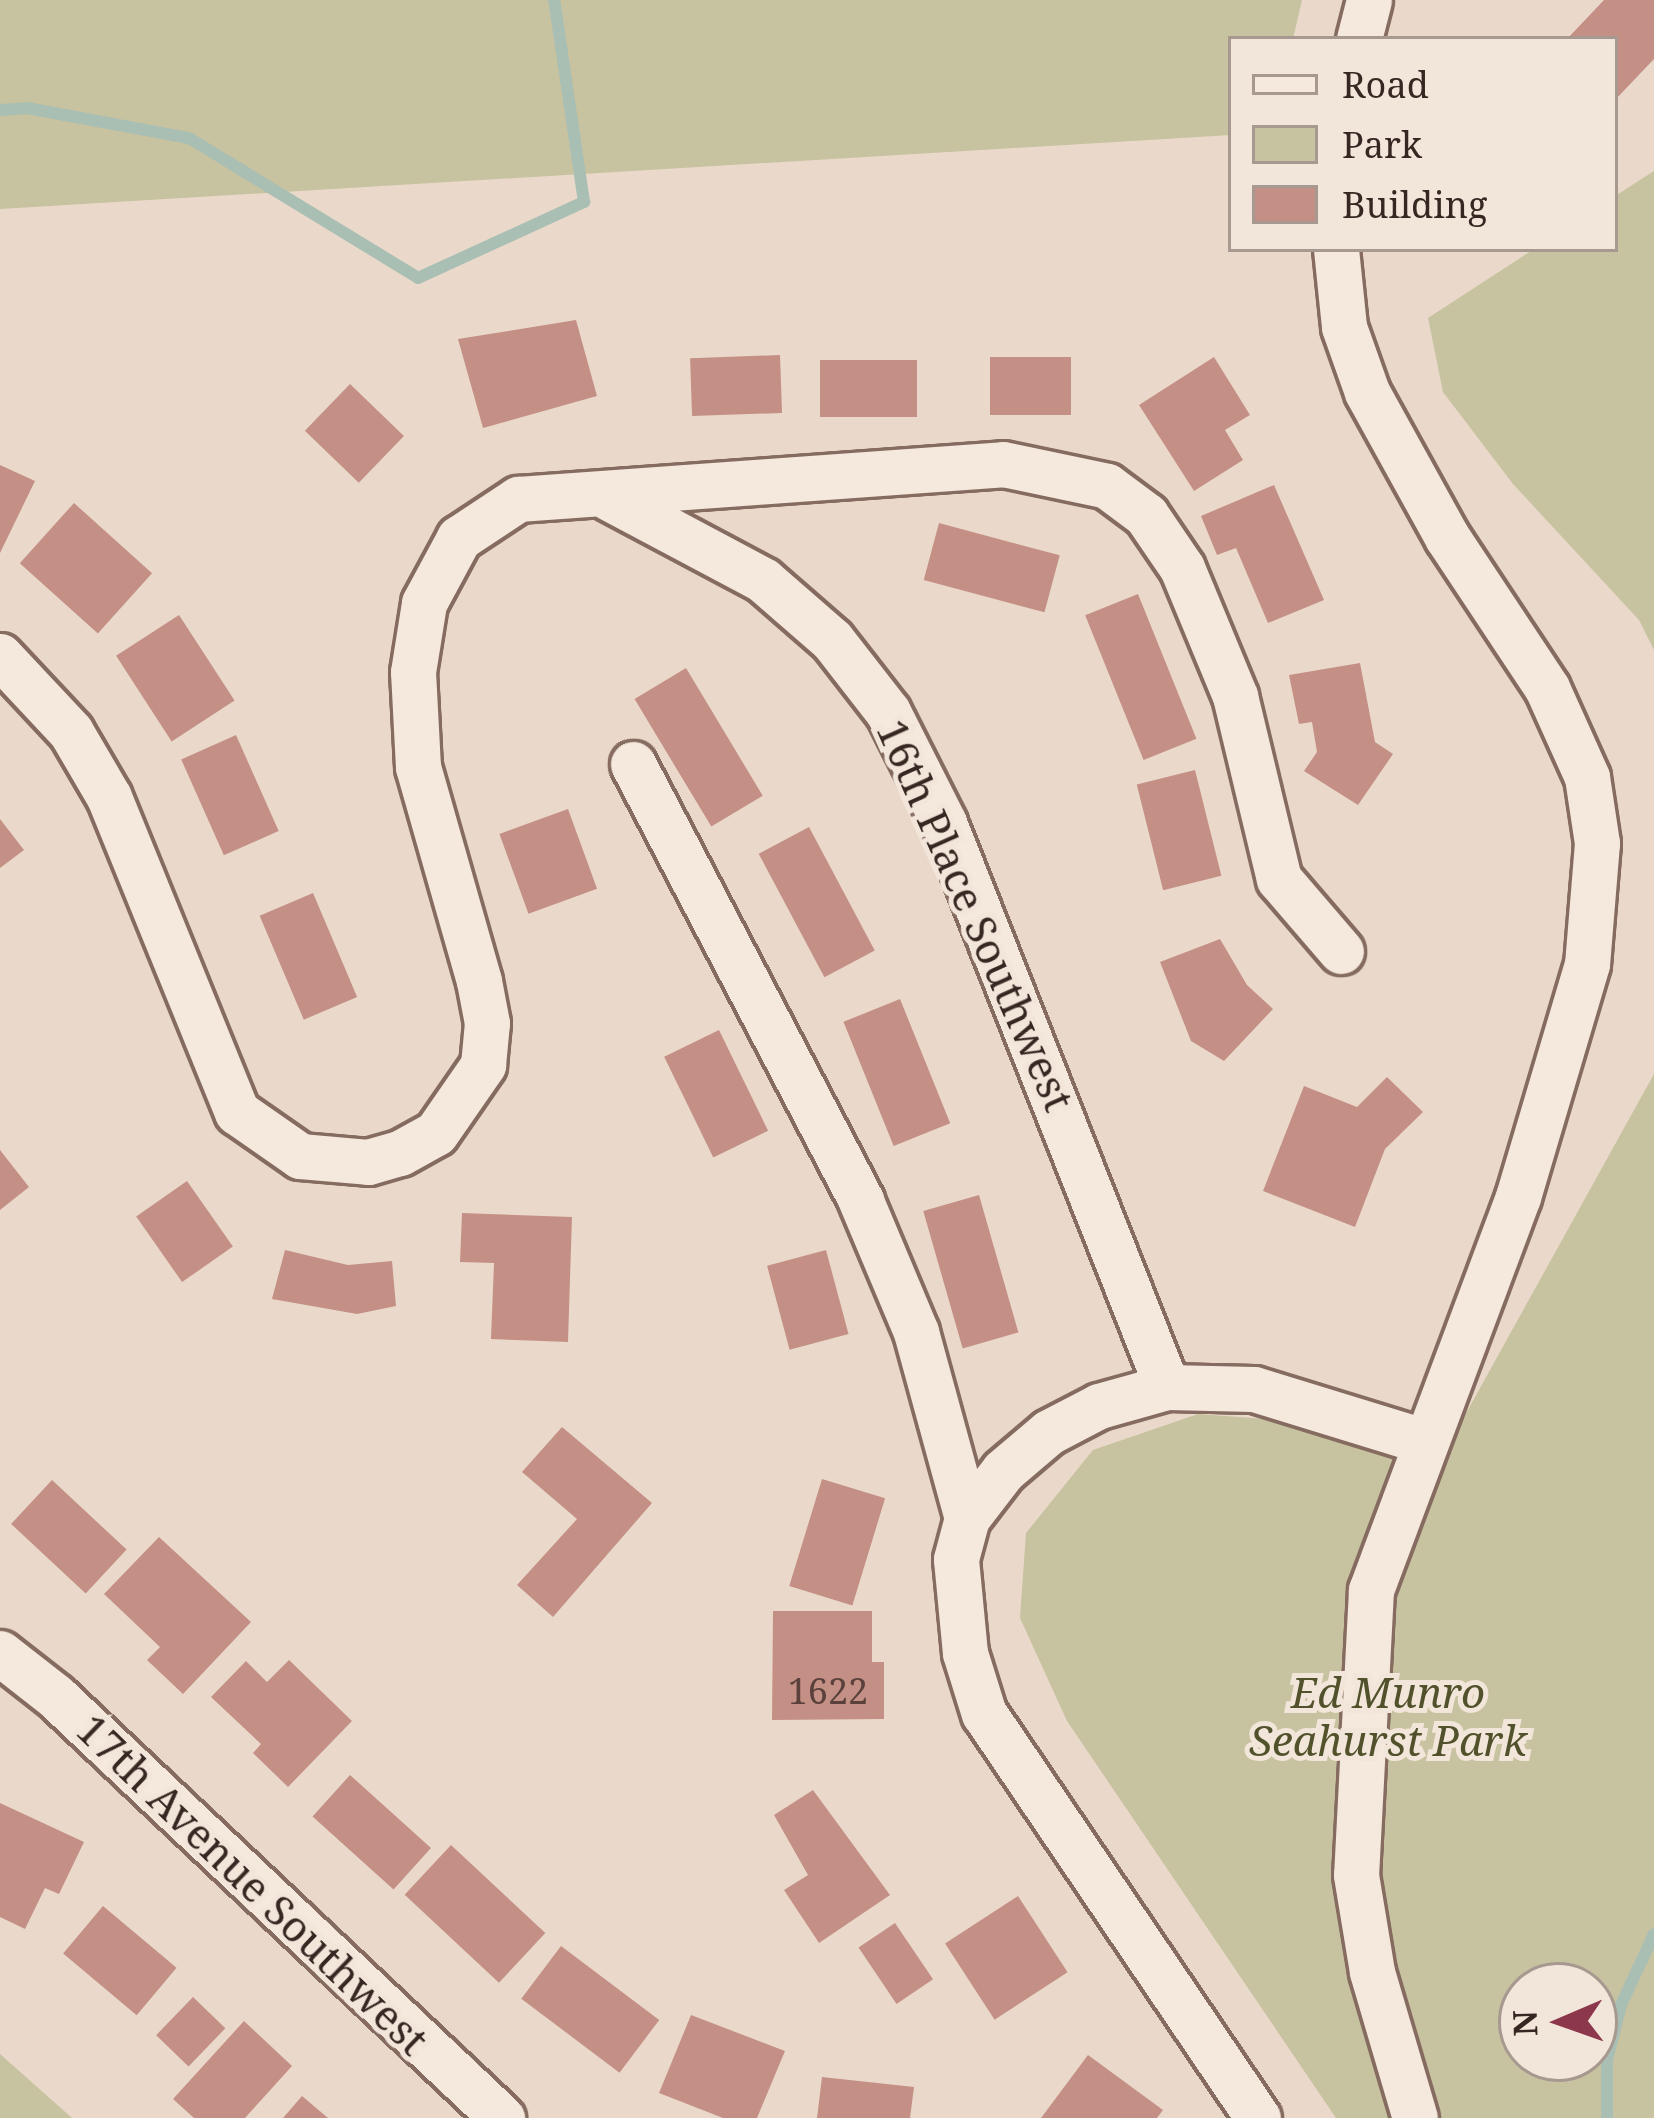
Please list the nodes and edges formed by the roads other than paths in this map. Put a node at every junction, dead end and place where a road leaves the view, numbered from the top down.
1 (1369, 0) edge
2 (1360, 36) edge
3 (1336, 252) edge
4 (606, 497) junction
5 (0, 656) edge
6 (633, 764) dead end
7 (1342, 951) dead end
8 (1167, 1387) junction
9 (1414, 1460) junction
10 (967, 1518) junction
11 (0, 1653) edge
12 (502, 2118) edge
13 (1258, 2118) edge
14 (1415, 2118) edge

1 - 2 street
3 - 9 street
4 - 5 street
4 - 7 street
4 - 8 street, 16th Place Southwest
6 - 10 street
8 - 9 street
8 - 10 street
9 - 14 street
10 - 13 street
11 - 12 street, 17th Avenue Southwest

